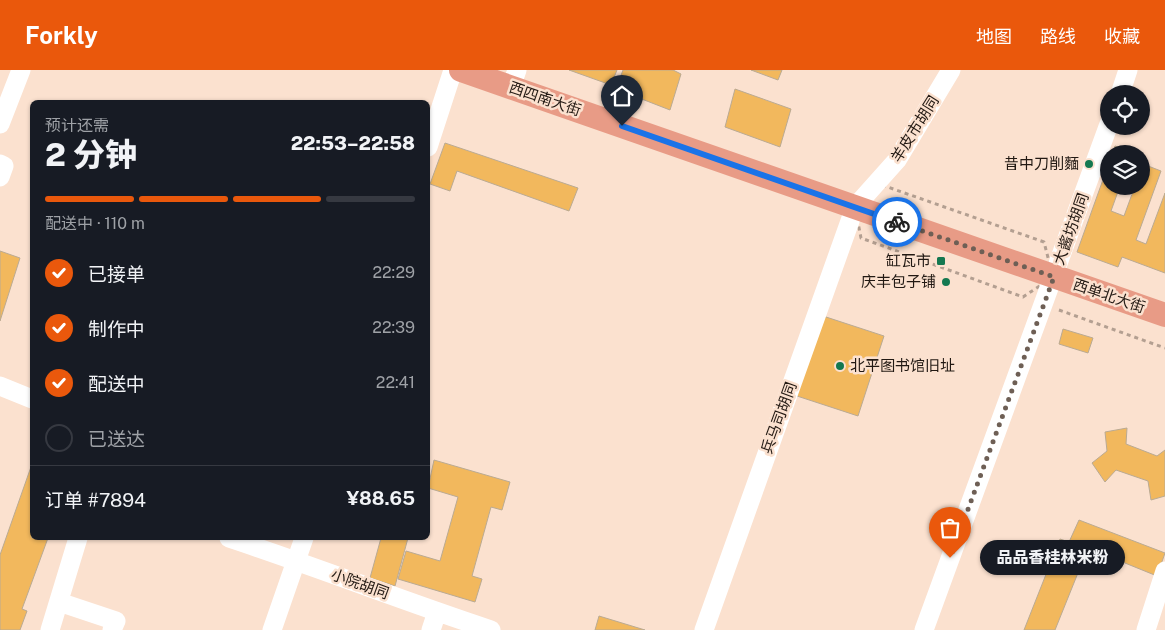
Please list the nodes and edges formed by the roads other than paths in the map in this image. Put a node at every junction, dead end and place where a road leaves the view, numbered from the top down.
1 (21, 70) edge
2 (453, 70) edge
3 (461, 70) edge
4 (951, 70) edge
5 (1128, 70) edge
6 (514, 79) edge
7 (1123, 85) edge
8 (0, 124) edge
9 (1105, 135) edge
10 (430, 141) edge
11 (0, 164) edge
12 (0, 177) edge
13 (855, 206) junction
14 (1054, 277) junction
15 (1165, 315) edge
16 (0, 386) edge
17 (30, 398) edge
18 (77, 540) edge
19 (235, 540) edge
20 (303, 540) edge
21 (297, 560) junction
22 (1165, 571) edge
23 (59, 602) junction
24 (434, 621) edge
25 (50, 630) edge
26 (112, 630) edge
27 (272, 630) edge
28 (490, 630) edge
29 (704, 630) edge
30 (924, 630) edge
31 (1146, 630) edge

1 - 8 lane
2 - 10 lane
3 - 6 main road, 西四南大街
4 - 13 lane, 羊皮市胡同
5 - 7 lane
6 - 13 main road, 西四南大街
9 - 14 lane, 大酱坊胡同
11 - 12 lane
13 - 14 main road, 西四南大街
13 - 29 lane, 兵马司胡同
14 - 15 main road, 西单北大街
14 - 30 lane, 大酱坊胡同
16 - 17 lane
18 - 23 lane
19 - 21 lane, 小院胡同
20 - 21 lane
21 - 24 lane, 小院胡同
21 - 27 lane
22 - 31 lane
23 - 25 lane
23 - 26 lane
24 - 28 lane, 小院胡同

